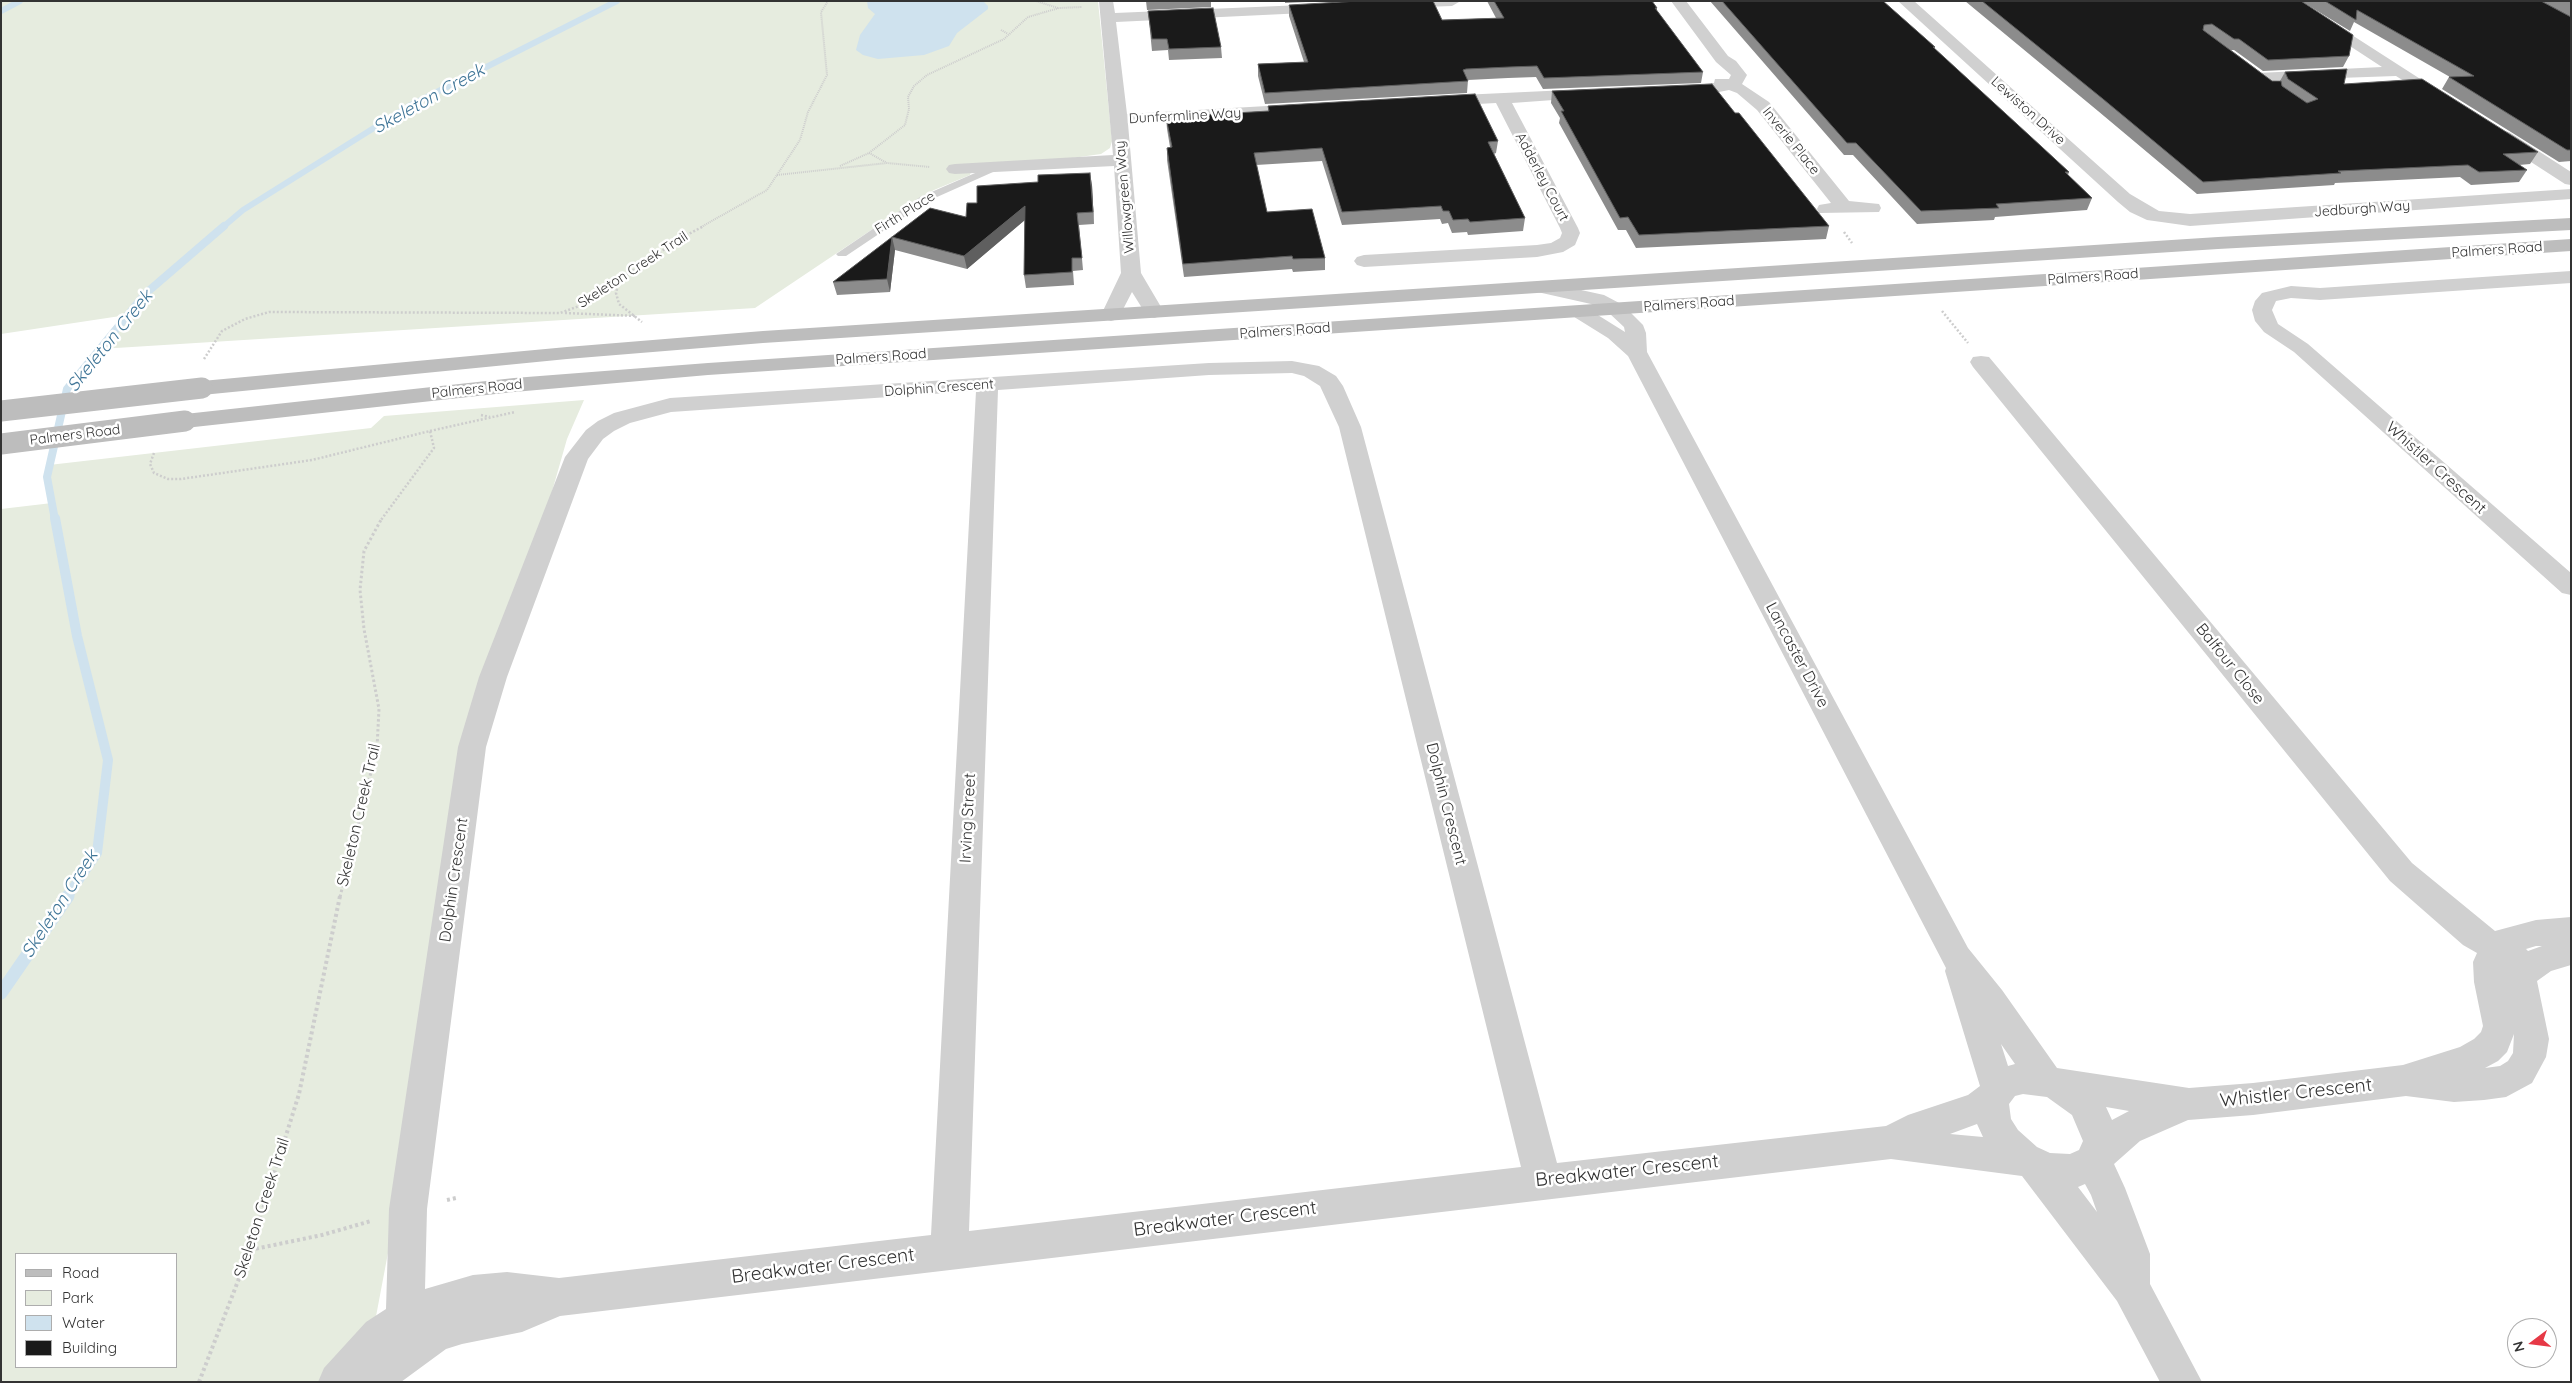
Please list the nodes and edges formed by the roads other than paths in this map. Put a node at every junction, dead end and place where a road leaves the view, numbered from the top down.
1 (1678, 1) edge
2 (1905, 1) edge
3 (2288, 1) edge
4 (1384, 5) edge
5 (1454, 5) edge
6 (1345, 7) edge
7 (1107, 9) edge
8 (2242, 66) edge
9 (2400, 71) junction
10 (2258, 78) junction
11 (1726, 84) junction
12 (1666, 90) edge
13 (1601, 93) edge
14 (2280, 94) edge
15 (1502, 98) junction
16 (1422, 102) edge
17 (2458, 107) edge
18 (1284, 110) edge
19 (1119, 119) junction
20 (2490, 128) edge
21 (1121, 160) junction
22 (998, 166) junction
23 (955, 169) road end
24 (2571, 180) edge
25 (998, 185) edge
26 (2571, 194) edge
27 (1844, 206) junction
28 (1872, 208) dead end
29 (1822, 210) dead end
30 (2154, 216) joint
31 (2571, 224) edge
32 (2571, 246) edge
33 (842, 254) dead end
34 (1364, 261) dead end
35 (1131, 273) junction
36 (2571, 276) edge
37 (1540, 287) junction
38 (1616, 309) junction
39 (1578, 311) junction
40 (1154, 312) junction
41 (1111, 315) junction
42 (1637, 353) junction
43 (1981, 362) road end
44 (987, 385) junction
45 (1, 411) edge
46 (1, 444) edge
47 (2571, 587) edge
48 (2571, 930) edge
49 (2496, 948) junction
50 (2571, 951) edge
51 (1957, 958) junction
52 (2529, 968) junction
53 (2403, 1081) junction
54 (2050, 1082) junction
55 (1996, 1093) junction
56 (2189, 1104) junction
57 (1891, 1142) junction
58 (2095, 1160) junction
59 (2030, 1162) junction
60 (1543, 1181) junction
61 (949, 1251) junction
62 (2131, 1287) junction
63 (407, 1335) junction
64 (338, 1382) edge
65 (372, 1382) edge
66 (2182, 1382) edge

1 - 11 street
2 - 30 street, Lewiston Drive
3 - 9 street
4 - 5 street
6 - 7 street
7 - 19 street, Willowgreen Way
8 - 10 street
9 - 10 street
9 - 17 street
10 - 14 street
11 - 12 street
11 - 27 street, Inverie Place
13 - 15 street
15 - 16 street
15 - 34 street, Adderley Court
18 - 19 street, Dunfermline Way
19 - 21 street, Willowgreen Way
20 - 24 street
21 - 22 street, Firth Place
21 - 35 street, Willowgreen Way
22 - 23 street, Firth Place
22 - 25 street
22 - 33 lane, Firth Place
26 - 30 street, Jedburgh Way
27 - 28 street
27 - 29 street
31 - 37 main road, Palmers Road
32 - 38 main road, Palmers Road
35 - 40 street, Willowgreen Way
35 - 41 street, Willowgreen Way
36 - 47 street, Whistler Crescent
37 - 38 street, Lancaster Drive
37 - 40 main road, Palmers Road
38 - 39 main road, Palmers Road
38 - 42 street, Lancaster Drive
39 - 42 street, Lancaster Drive
39 - 46 main road, Palmers Road, bridge
40 - 41 main road, Palmers Road
41 - 45 main road, Palmers Road, bridge
42 - 51 street, Lancaster Drive
43 - 49 street, Balfour Close
44 - 60 street, Dolphin Crescent
44 - 61 street, Irving Street
44 - 63 street, Dolphin Crescent
48 - 49 street
49 - 52 street, Balfour Close
49 - 53 street, Whistler Crescent
50 - 52 street
51 - 54 street, Lancaster Drive
51 - 55 street, Lancaster Drive
52 - 53 street, Whistler Crescent
53 - 56 street, Whistler Crescent
54 - 55 street
54 - 56 street, Whistler Crescent
54 - 58 street
55 - 57 street, Breakwater Crescent
55 - 59 street
56 - 58 street, Whistler Crescent
57 - 59 street, Breakwater Crescent
57 - 60 street, Breakwater Crescent
58 - 59 street
58 - 62 street
59 - 62 street
60 - 61 street, Breakwater Crescent
61 - 63 street, Breakwater Crescent
62 - 66 street
63 - 64 street, Breakwater Crescent
63 - 65 street, Breakwater Crescent

